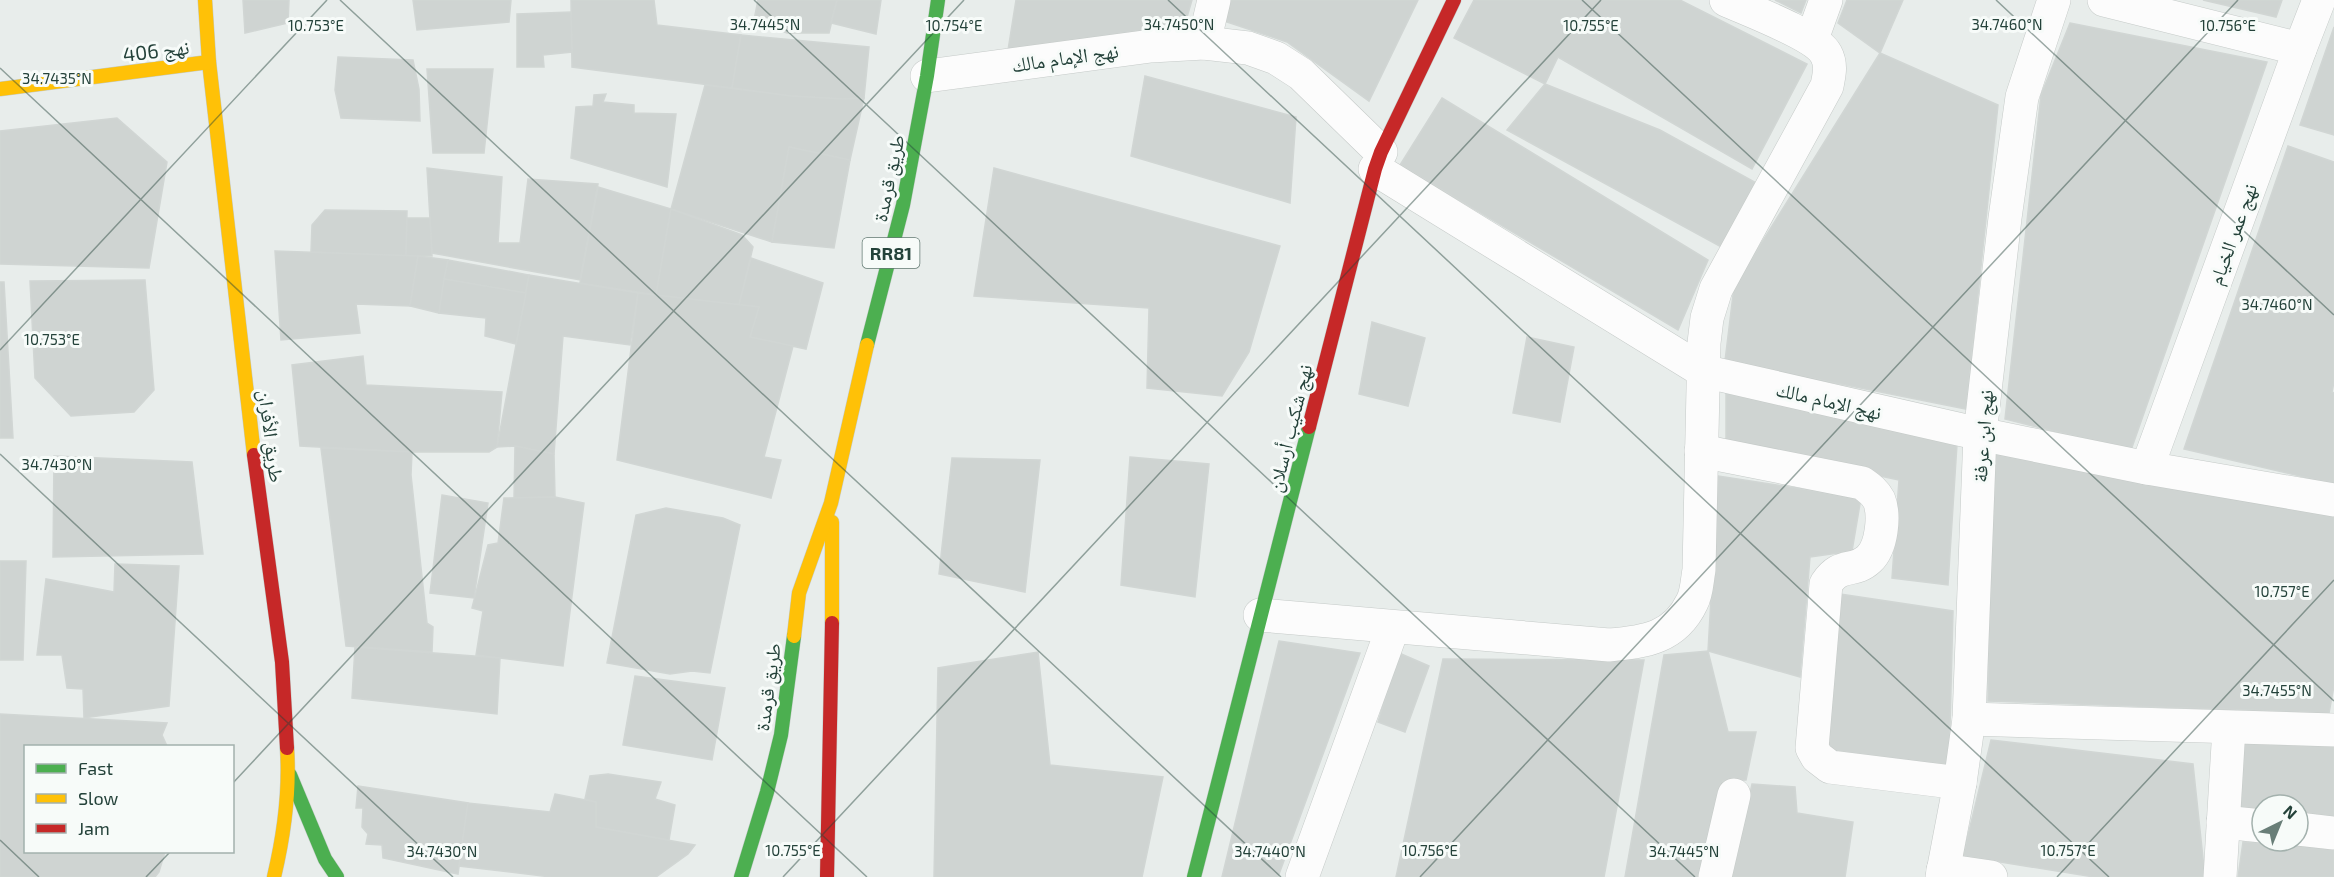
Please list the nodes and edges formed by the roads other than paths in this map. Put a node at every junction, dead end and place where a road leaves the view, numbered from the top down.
1 (205, 0) edge
2 (938, 0) edge
3 (1214, 0) edge
4 (1454, 0) edge
5 (1726, 0) edge
6 (1826, 0) edge
7 (2054, 0) edge
8 (2104, 0) edge
9 (2319, 0) edge
10 (1812, 39) junction
11 (1204, 43) junction
12 (2300, 49) junction
13 (209, 62) junction
14 (927, 76) junction
15 (0, 89) edge
16 (1378, 160) junction
17 (1703, 371) junction
18 (1980, 434) junction
19 (1701, 451) junction
20 (2147, 468) junction
21 (2334, 501) edge
22 (831, 503) junction
23 (1260, 615) junction
24 (1393, 627) junction
25 (1969, 719) junction
26 (2229, 728) junction
27 (2334, 730) edge
28 (289, 773) junction
29 (1960, 783) junction
30 (1734, 795) dead end
31 (2223, 822) junction
32 (2250, 825) edge
33 (2310, 830) edge
34 (2334, 833) edge
35 (1942, 873) edge
36 (274, 877) edge
37 (337, 877) edge
38 (741, 877) edge
39 (827, 877) edge
40 (1194, 877) edge
41 (1302, 877) edge
42 (1715, 877) edge
43 (1991, 877) edge
44 (2220, 877) edge

1 - 13 main road, طريق الأفران
2 - 14 main road, طريق قرمدة / RR81
3 - 11 street
4 - 16 main road, نهج شكيب أرسلان
5 - 10 street
6 - 10 street
7 - 18 street, نهج ابن عرفة
8 - 12 street
9 - 12 street, نهج عمر الخيام
10 - 17 street
11 - 14 street, نهج الإمام مالك
11 - 16 street, نهج الإمام مالك
12 - 20 street, نهج عمر الخيام
13 - 15 main road, نهج 406
13 - 28 main road, طريق الأفران
14 - 22 main road, طريق قرمدة / RR81
16 - 17 street, نهج الإمام مالك
16 - 23 main road, نهج شكيب أرسلان
17 - 18 street, نهج الإمام مالك
17 - 19 street
18 - 20 street, نهج الإمام مالك
18 - 25 street, نهج ابن عرفة
19 - 24 street
19 - 29 street
20 - 21 street, نهج الإمام مالك
22 - 38 main road, طريق قرمدة / RR81
22 - 39 main road, طريق قرمدة / RR81
23 - 24 street
23 - 40 main road, نهج شكيب أرسلان
24 - 41 street
25 - 26 street
25 - 29 street, نهج ابن عرفة
26 - 27 street
26 - 31 street
28 - 36 main road, طريق الأفران
28 - 37 main road
29 - 35 street, نهج ابن عرفة
30 - 42 street
31 - 32 street
31 - 44 street
33 - 34 street
35 - 43 street

